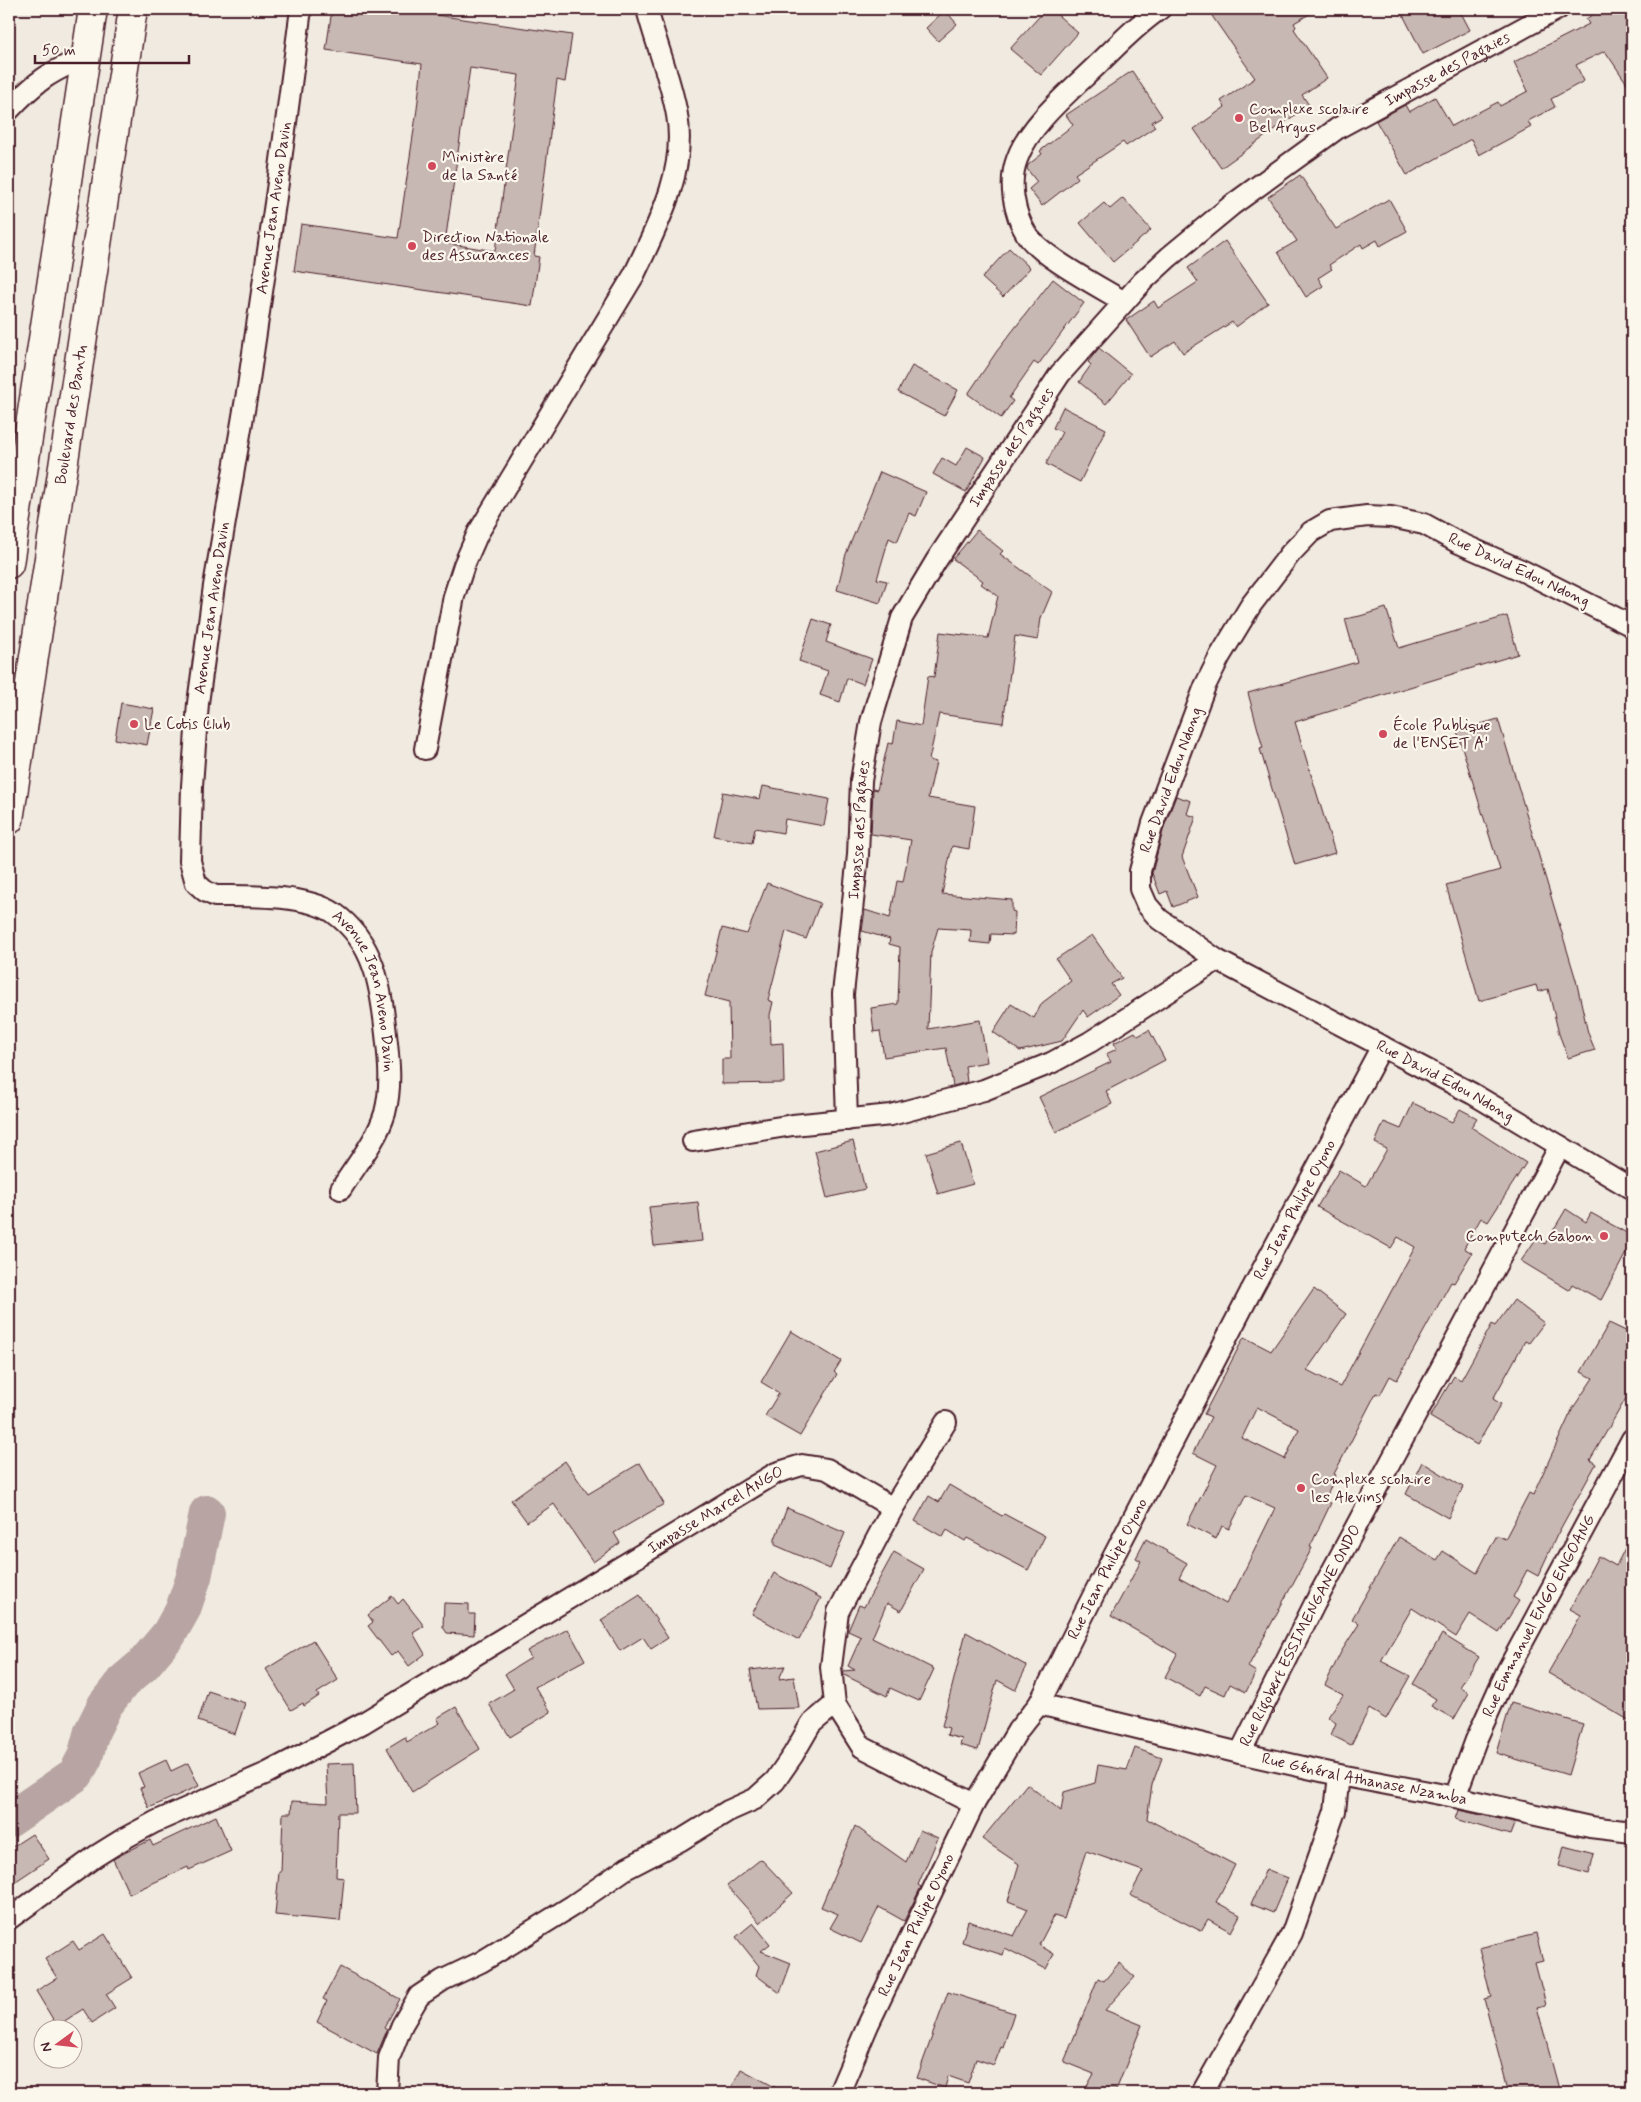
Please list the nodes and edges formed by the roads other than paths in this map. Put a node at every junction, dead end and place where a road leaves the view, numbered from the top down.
1 (93, 9) edge
2 (133, 9) edge
3 (302, 9) edge
4 (647, 9) edge
5 (1160, 9) edge
6 (1558, 9) edge
7 (87, 56) junction
8 (9, 110) edge
9 (1124, 302) junction
10 (9, 564) edge
11 (1632, 626) edge
12 (425, 749) dead end
13 (9, 820) edge
14 (1217, 960) junction
15 (1382, 1046) junction
16 (847, 1120) junction
17 (693, 1142) dead end
18 (1560, 1146) junction
19 (341, 1188) dead end
20 (1632, 1189) edge
21 (946, 1422) dead end
22 (1632, 1439) edge
23 (893, 1508) junction
24 (835, 1704) junction
25 (1038, 1704) junction
26 (1240, 1753) junction
27 (1340, 1775) junction
28 (1455, 1797) junction
29 (974, 1804) junction
30 (1632, 1832) edge
31 (9, 1919) edge
32 (387, 2093) edge
33 (839, 2093) edge
34 (1202, 2093) edge

1 - 7 highway
2 - 13 highway, Boulevard des Bantu
3 - 19 street, Avenue Jean Aveno Davin
4 - 12 street
5 - 9 street
6 - 9 street, Impasse des Pagaies
7 - 8 street
7 - 10 highway
9 - 16 street, Impasse des Pagaies
11 - 14 street, Rue David Edou Ndong
14 - 15 street, Rue David Edou Ndong
14 - 16 street
15 - 18 street, Rue David Edou Ndong
15 - 25 street, Rue Jean Philipe Oyono
16 - 17 street
18 - 20 street, Rue David Edou Ndong
18 - 26 street, Rue Rigobert ESSIMENGANE ONDO
21 - 23 street
22 - 28 street, Rue Emmanuel ENGO ENGOANG
23 - 24 street
23 - 31 street, Impasse Marcel ANGO
24 - 29 street
24 - 32 street
25 - 26 street, Rue Général Athanase Nzamba
25 - 29 street, Rue Jean Philipe Oyono
26 - 27 street, Rue Général Athanase Nzamba
27 - 28 street, Rue Général Athanase Nzamba
27 - 34 street
28 - 30 street, Rue Général Athanase Nzamba
29 - 33 street, Rue Jean Philipe Oyono

